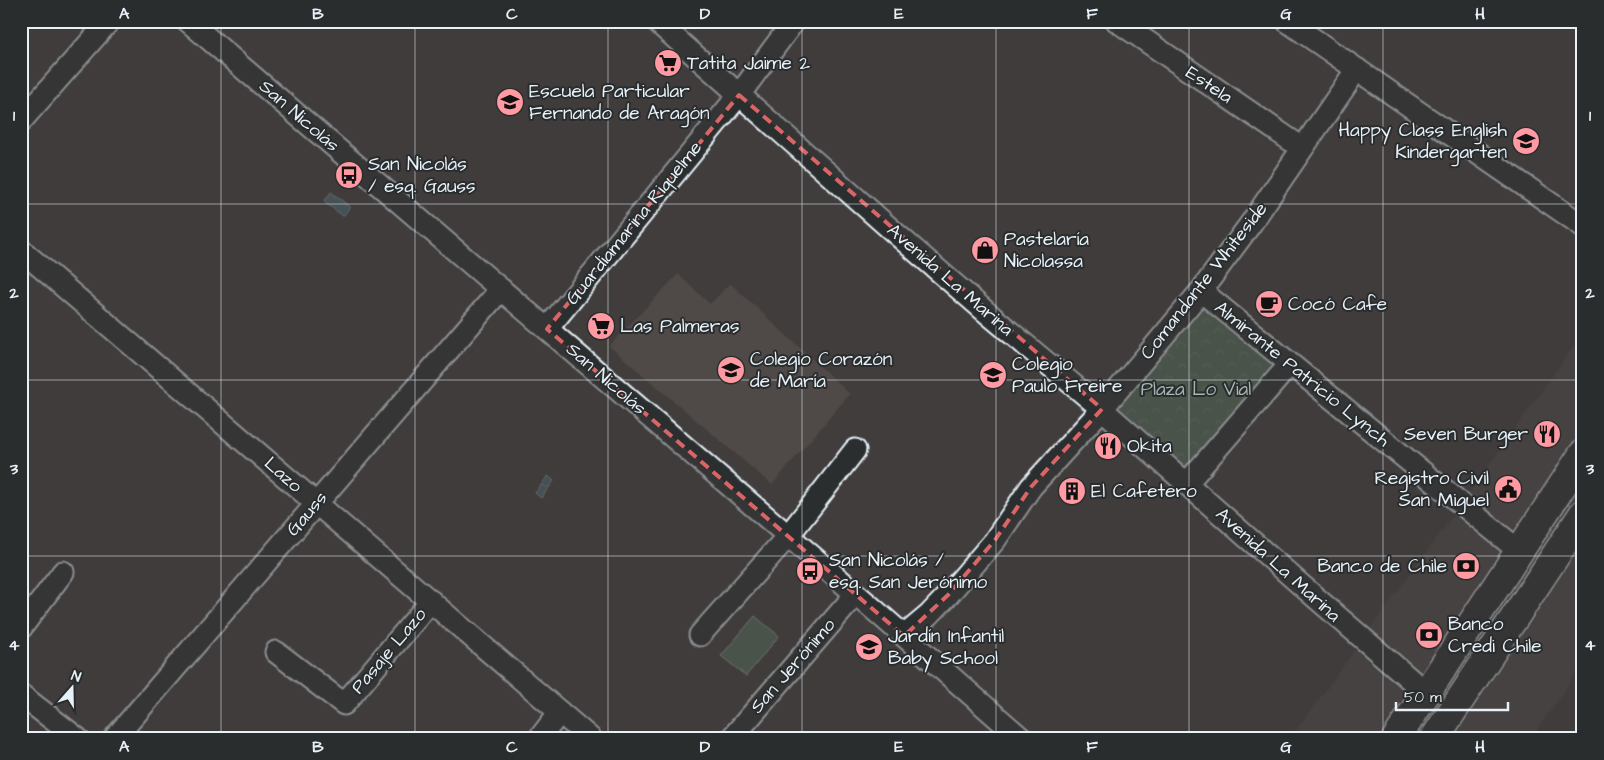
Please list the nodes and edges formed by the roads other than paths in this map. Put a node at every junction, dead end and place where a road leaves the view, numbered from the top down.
1 (109, 21) edge
2 (188, 21) edge
3 (656, 21) edge
4 (794, 21) edge
5 (1116, 21) edge
6 (1287, 21) edge
7 (1357, 69) junction
8 (739, 95) junction
9 (21, 121) edge
10 (1302, 148) junction
11 (1583, 226) edge
12 (21, 250) edge
13 (501, 289) junction
14 (1201, 291) junction
15 (547, 329) junction
16 (1290, 364) junction
17 (1102, 408) junction
18 (856, 450) dead end
19 (1583, 454) edge
20 (1187, 484) junction
21 (1552, 500) junction
22 (317, 503) junction
23 (1582, 518) edge
24 (788, 536) junction
25 (1519, 551) junction
26 (63, 572) dead end
27 (856, 594) junction
28 (431, 601) junction
29 (21, 628) edge
30 (700, 635) dead end
31 (904, 636) junction
32 (276, 652) dead end
33 (1426, 693) junction
34 (21, 695) edge
35 (560, 712) junction
36 (78, 739) edge
37 (114, 739) edge
38 (539, 739) edge
39 (591, 739) edge
40 (731, 739) edge
41 (1022, 739) edge
42 (1396, 739) edge
43 (1434, 739) edge

1 - 9 street
2 - 13 street, San Nicolás
3 - 8 street, Avenida La Marina
4 - 8 street, Guardiamarina Riquelme
5 - 10 street, Estela
6 - 7 street
7 - 10 street, Comandante Whiteside
7 - 11 street
8 - 15 street, Guardiamarina Riquelme
8 - 17 street, Avenida La Marina
10 - 14 street, Comandante Whiteside
12 - 22 street, Lazo
13 - 15 street, San Nicolás
13 - 22 street, Gauss
14 - 16 street, Almirante Patricio Lynch
14 - 17 street, Comandante Whiteside
15 - 24 street, San Nicolás
16 - 20 street
16 - 25 street, Almirante Patricio Lynch
17 - 20 street, Avenida La Marina
17 - 31 street, Comandante Whiteside
18 - 24 street
19 - 21 main road
20 - 33 street, Avenida La Marina
21 - 23 street
21 - 25 main road
22 - 28 street, Lazo
22 - 37 street, Gauss
23 - 43 main road
24 - 27 street, San Nicolás
24 - 30 street
25 - 33 main road
26 - 29 street
27 - 31 street, San Nicolás
27 - 40 street, San Jerónimo
28 - 32 street, Pasaje Lazo
28 - 35 street, Lazo
31 - 41 street, San Nicolás
33 - 42 main road
34 - 36 street
35 - 38 street
35 - 39 street, Lazo

